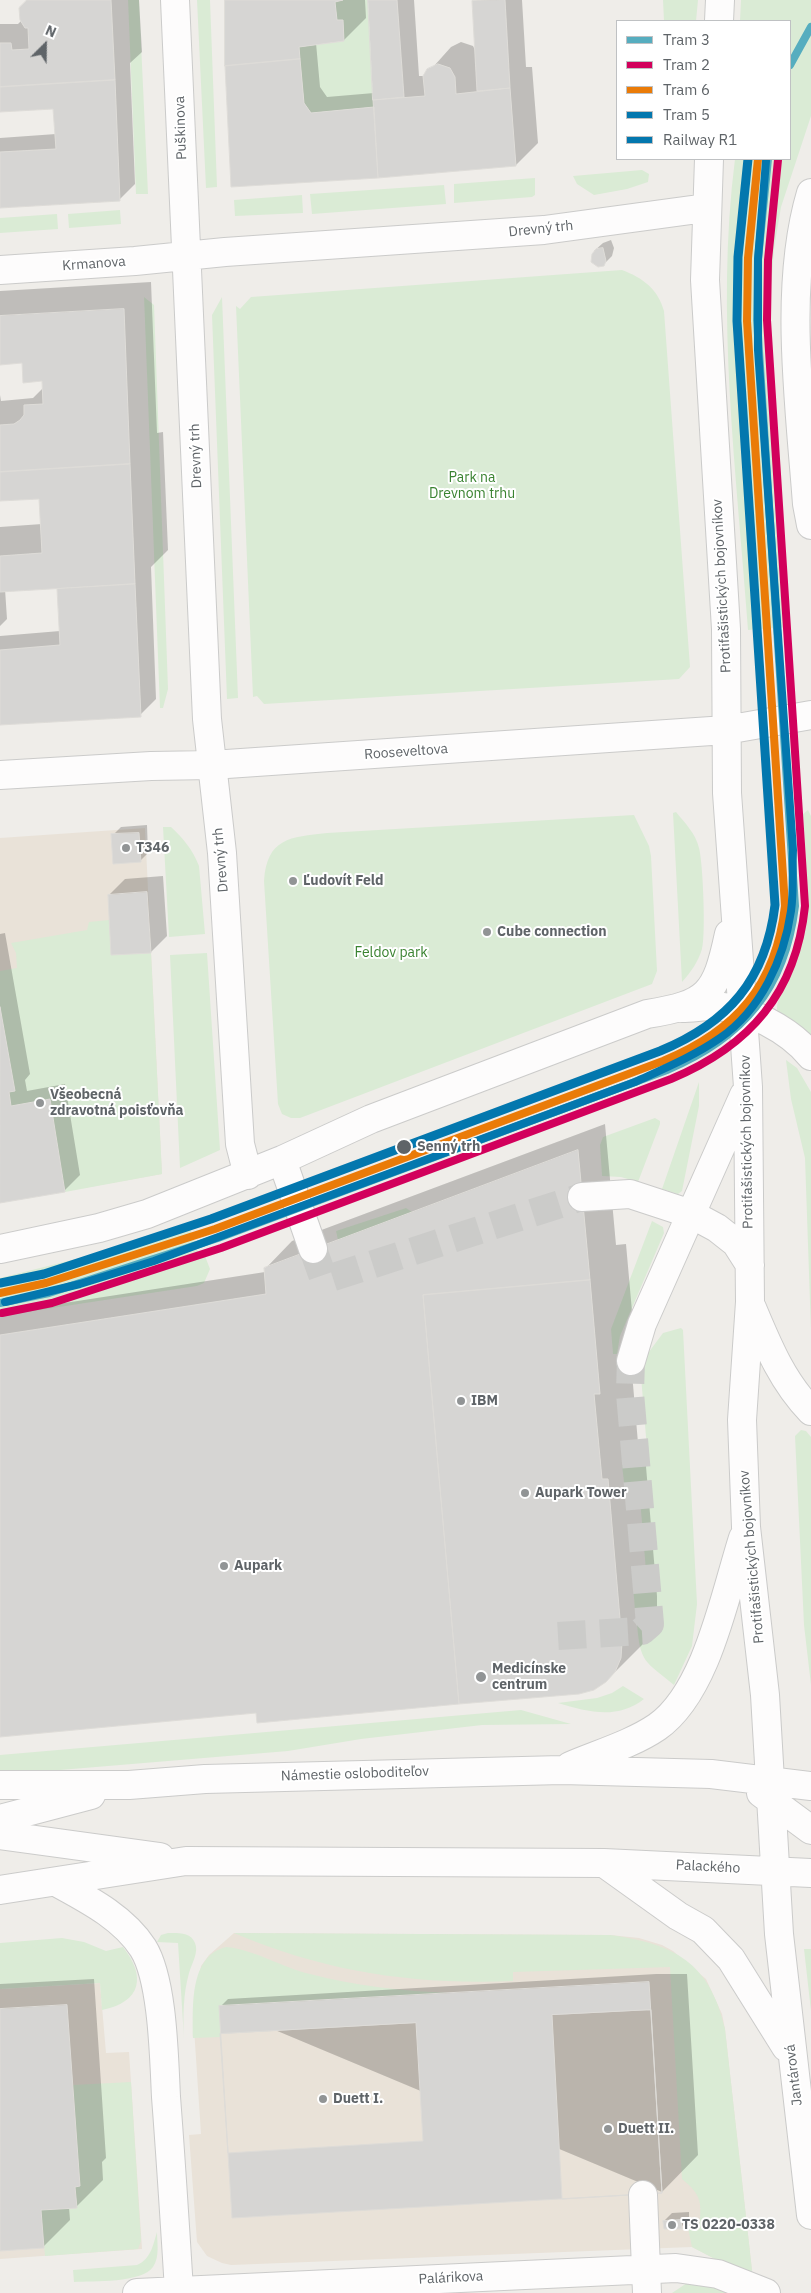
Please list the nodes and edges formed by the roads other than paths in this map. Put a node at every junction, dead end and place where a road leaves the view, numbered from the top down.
1 (175, 0) edge
2 (720, 0) edge
3 (718, 20) edge
4 (709, 160) edge
5 (811, 193) edge
6 (706, 208) junction
7 (187, 256) junction
8 (0, 270) edge
9 (811, 524) edge
10 (811, 715) edge
11 (726, 730) junction
12 (212, 765) junction
13 (0, 775) edge
14 (734, 910) junction
15 (682, 1008) junction
16 (742, 1012) junction
17 (811, 1056) edge
18 (748, 1087) junction
19 (282, 1160) junction
20 (248, 1175) junction
21 (582, 1197) tunnel mouth
22 (692, 1214) junction
23 (0, 1249) edge
24 (313, 1249) tunnel mouth
25 (750, 1265) junction
26 (750, 1302) junction
27 (631, 1361) tunnel mouth
28 (811, 1410) edge
29 (746, 1527) junction
30 (767, 1721) junction
31 (562, 1770) junction
32 (0, 1785) edge
33 (129, 1785) junction
34 (771, 1790) junction
35 (807, 1790) edge
36 (0, 1819) edge
37 (810, 1827) edge
38 (0, 1835) edge
39 (774, 1843) junction
40 (186, 1861) junction
41 (604, 1864) junction
42 (710, 1868) junction
43 (799, 1868) edge
44 (56, 1882) junction
45 (0, 1890) edge
46 (791, 2054) junction
47 (643, 2194) dead end
48 (811, 2215) edge
49 (646, 2282) edge
50 (179, 2290) junction
51 (137, 2293) edge
52 (766, 2293) edge

1 - 7 street, Puškinova
2 - 3 street
4 - 6 street, Protifašistických bojovníkov
5 - 9 street
6 - 7 street, Drevný trh
6 - 11 street, Protifašistických bojovníkov
7 - 8 street, Krmanova
7 - 12 street, Drevný trh
10 - 11 street, Rooseveltova
11 - 12 street, Rooseveltova
11 - 14 street, Protifašistických bojovníkov
12 - 13 street, Rooseveltova
12 - 20 street, Drevný trh
14 - 15 street
14 - 16 street, Protifašistických bojovníkov
15 - 16 street
15 - 19 street
16 - 17 street
16 - 18 street, Protifašistických bojovníkov
18 - 22 street
18 - 25 street, Protifašistických bojovníkov
19 - 20 street
19 - 24 street
20 - 23 street
21 - 22 street
22 - 25 street
22 - 27 street
25 - 26 street, Protifašistických bojovníkov
26 - 28 street, Protifašistických bojovníkov
26 - 29 street, Protifašistických bojovníkov
29 - 30 street, Protifašistických bojovníkov
29 - 31 street
30 - 34 street, Jantárová
30 - 35 street
31 - 33 street, Námestie osloboditeľov
31 - 34 street, Námestie osloboditeľov
32 - 33 street, Námestie osloboditeľov
33 - 36 street
34 - 35 street
34 - 37 street
34 - 39 street, Jantárová
37 - 39 street
38 - 40 street
39 - 42 street
39 - 43 street, Jantárová
40 - 41 street
40 - 44 street
41 - 42 street, Palackého
41 - 46 street
42 - 43 street, Palackého
43 - 46 street, Jantárová
44 - 45 street
44 - 50 street
46 - 48 street, Jantárová
47 - 49 street
49 - 50 street, Palárikova
49 - 52 street, Palárikova
50 - 51 street, Palárikova

